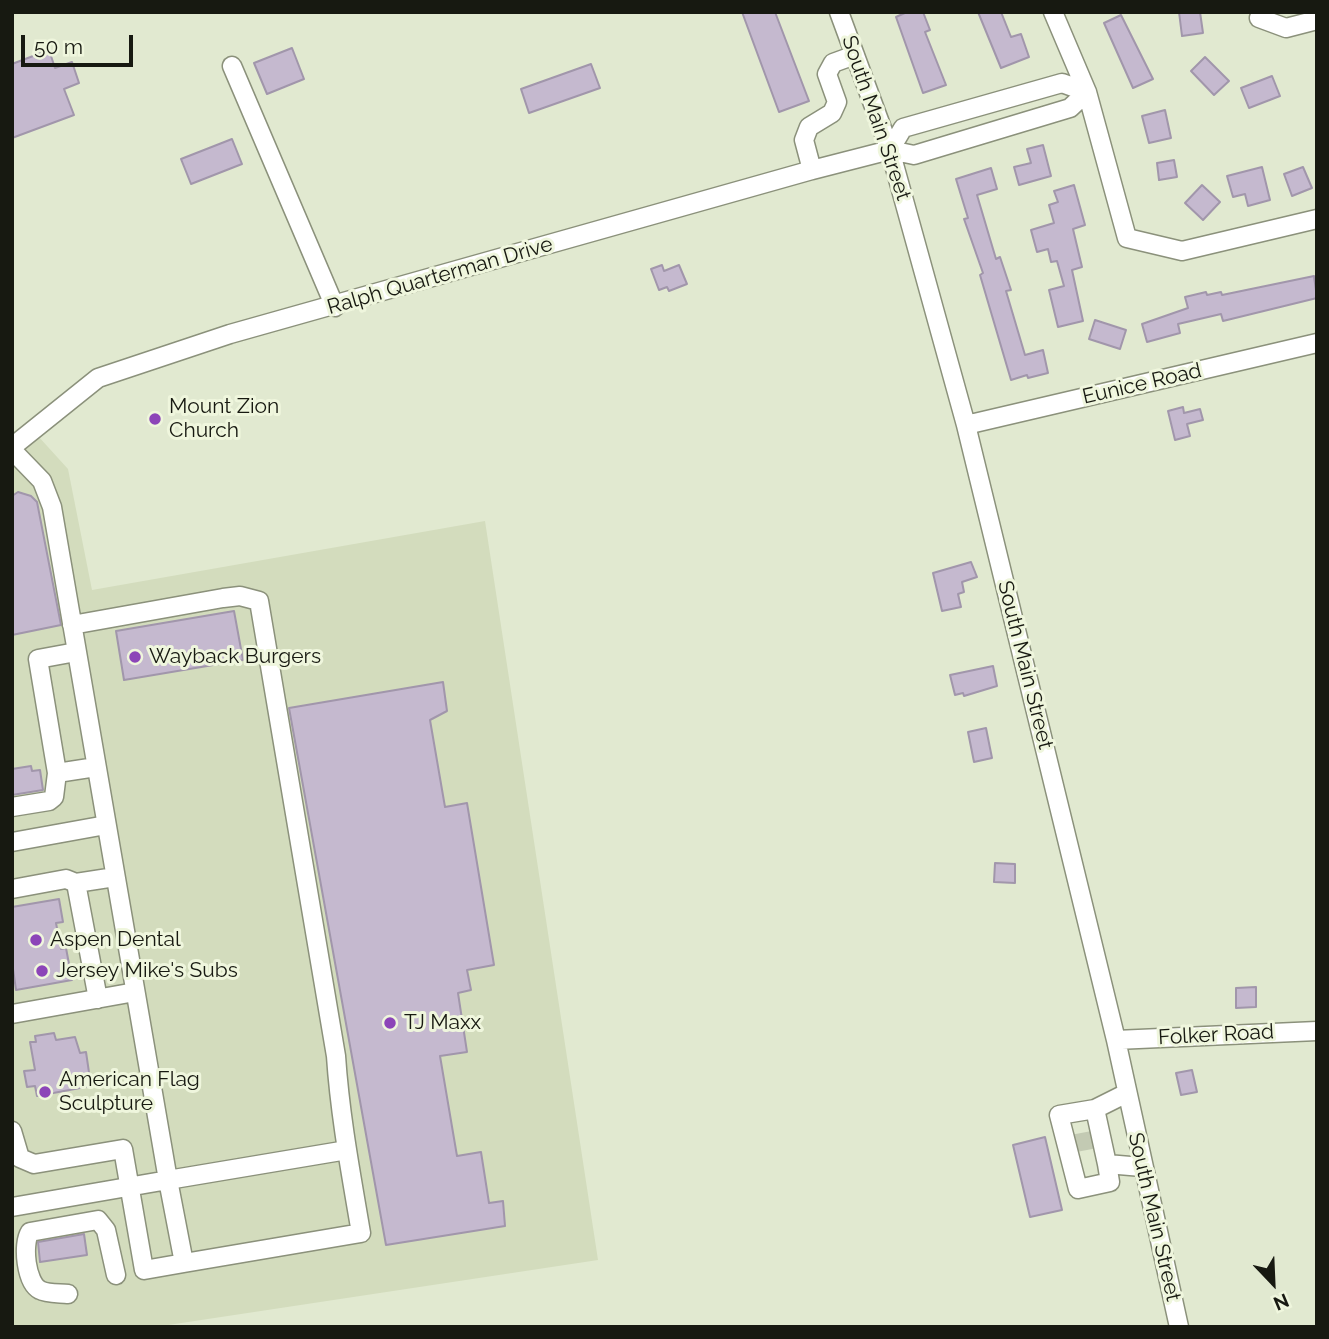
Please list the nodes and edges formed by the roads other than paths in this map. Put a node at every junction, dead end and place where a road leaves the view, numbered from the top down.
1 (839, 12) edge
2 (1053, 12) edge
3 (1259, 18) dead end
4 (1317, 20) edge
5 (855, 55) junction
6 (232, 66) dead end
7 (1087, 92) junction
8 (890, 150) junction
9 (812, 170) junction
10 (1317, 219) edge
11 (335, 307) junction
12 (1317, 343) edge
13 (966, 425) junction
14 (12, 448) edge
15 (72, 625) junction
16 (76, 652) junction
17 (96, 767) junction
18 (57, 773) junction
19 (12, 807) edge
20 (106, 825) junction
21 (12, 842) edge
22 (115, 877) junction
23 (76, 883) junction
24 (12, 888) edge
25 (135, 992) junction
26 (98, 999) junction
27 (12, 1014) edge
28 (1317, 1031) edge
29 (1116, 1040) junction
30 (1127, 1093) junction
31 (1095, 1109) junction
32 (12, 1131) edge
33 (1084, 1142) junction
34 (347, 1150) junction
35 (1107, 1164) junction
36 (1142, 1167) junction
37 (168, 1180) junction
38 (129, 1187) junction
39 (12, 1207) edge
40 (184, 1263) junction
41 (116, 1275) dead end
42 (68, 1294) dead end
43 (1179, 1327) edge

1 - 5 street, South Main Street
2 - 7 street
3 - 4 street
5 - 8 street, South Main Street
5 - 9 street
6 - 11 street
7 - 8 street, Ralph Quarterman Drive
7 - 8 street
7 - 10 street
8 - 9 street, Ralph Quarterman Drive
8 - 13 street, South Main Street
9 - 11 street, Ralph Quarterman Drive
11 - 14 street, Ralph Quarterman Drive
12 - 13 street, Eunice Road
13 - 29 street, South Main Street
14 - 15 street
15 - 16 street
15 - 34 street
16 - 17 street
16 - 18 street
17 - 18 street
17 - 20 street
18 - 19 street
20 - 21 street
20 - 22 street
22 - 23 street
22 - 25 street
23 - 24 street
23 - 26 street
25 - 26 street
25 - 37 street
26 - 27 street
28 - 29 street, Folker Road
29 - 30 street, South Main Street
30 - 31 street
30 - 36 street, South Main Street
31 - 33 street
31 - 33 street
32 - 38 street
33 - 35 street
33 - 35 street
34 - 37 street
34 - 40 street
35 - 36 street
36 - 43 street, South Main Street
37 - 38 street
37 - 40 street
38 - 39 street
38 - 40 street
41 - 42 street

